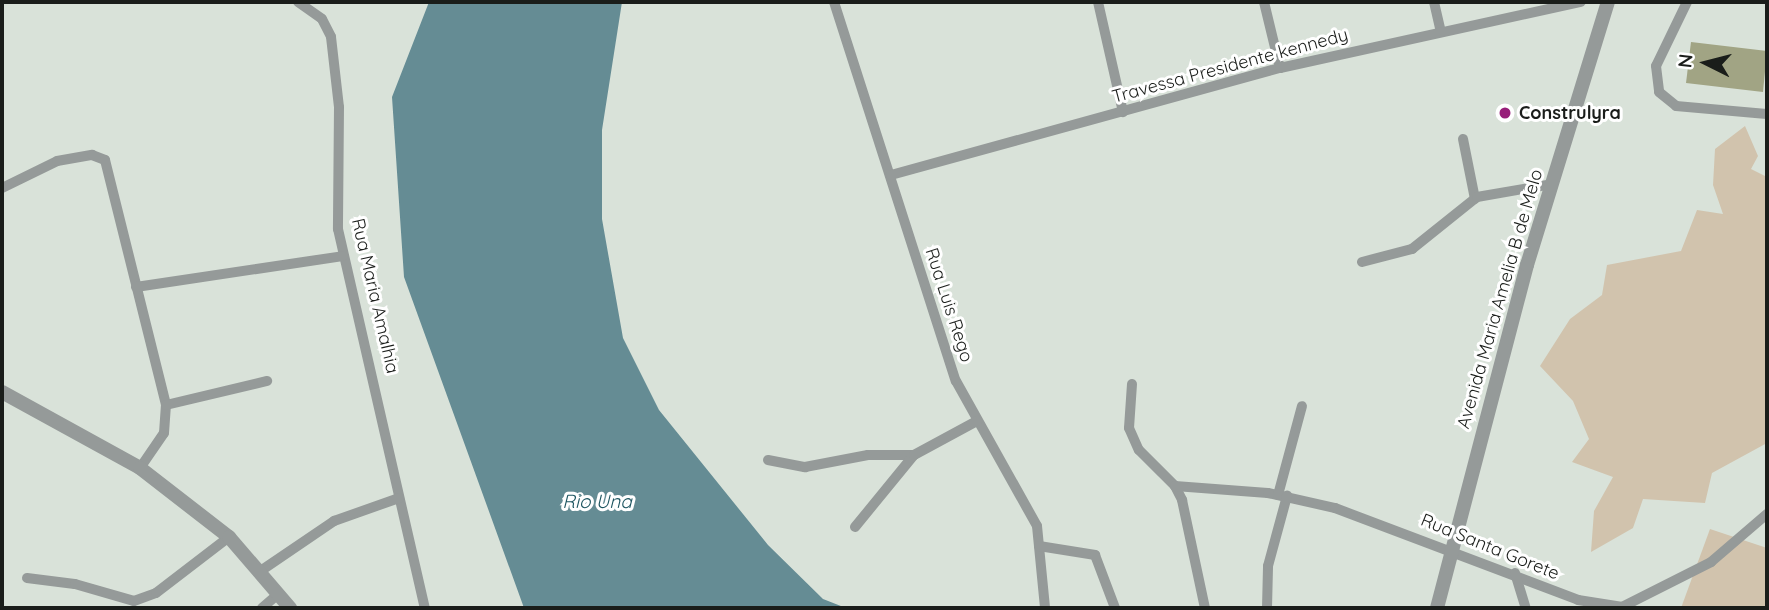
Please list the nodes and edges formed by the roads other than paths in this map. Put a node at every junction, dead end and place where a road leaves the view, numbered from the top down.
1 (298, 2) edge
2 (834, 2) edge
3 (1098, 2) edge
4 (1264, 2) edge
5 (1434, 2) edge
6 (1581, 2) edge
7 (1608, 2) edge
8 (1687, 2) edge
9 (1440, 29) junction
10 (1280, 68) junction
11 (1123, 112) junction
12 (1767, 114) edge
13 (1463, 139) dead end
14 (891, 175) junction
15 (1552, 184) junction
16 (2, 188) edge
17 (1475, 199) junction
18 (343, 256) junction
19 (1362, 262) dead end
20 (136, 287) junction
21 (267, 381) dead end
22 (1132, 384) dead end
23 (2, 392) edge
24 (166, 405) junction
25 (1302, 406) dead end
26 (977, 421) junction
27 (914, 455) junction
28 (768, 460) dead end
29 (141, 468) junction
30 (1175, 486) junction
31 (1282, 495) junction
32 (399, 498) junction
33 (1767, 514) edge
34 (855, 527) dead end
35 (229, 537) junction
36 (1040, 546) junction
37 (1453, 550) junction
38 (259, 572) junction
39 (1515, 573) junction
40 (27, 578) dead end
41 (278, 594) junction
42 (262, 608) edge
43 (290, 608) edge
44 (425, 608) edge
45 (1045, 608) edge
46 (1115, 608) edge
47 (1205, 608) edge
48 (1266, 608) edge
49 (1437, 608) edge
50 (1526, 608) edge
51 (1622, 608) edge

1 - 18 street, Rua Maria Amalhia
2 - 14 street, Rua Luis Rego
3 - 11 street
4 - 10 street
5 - 9 street
6 - 9 street, Travessa Presidente kennedy
7 - 15 street, Avenida Maria Amelia B de Melo
8 - 12 street
9 - 10 street, Travessa Presidente kennedy
10 - 11 street, Travessa Presidente kennedy
11 - 14 street, Travessa Presidente kennedy
13 - 17 street
14 - 26 street, Rua Luis Rego
15 - 17 street
15 - 37 street, Avenida Maria Amelia B de Melo
16 - 20 street
17 - 19 street
18 - 20 street
18 - 32 street, Rua Maria Amalhia
20 - 24 street
21 - 24 street
22 - 30 street
23 - 29 street
24 - 29 street
25 - 31 street
26 - 27 street
26 - 36 street, Rua Luis Rego
27 - 28 street
27 - 34 street
29 - 35 street
30 - 31 street, Rua Santa Gorete
30 - 47 street
31 - 37 street, Rua Santa Gorete
31 - 48 street
32 - 38 street
32 - 44 street, Rua Maria Amalhia
33 - 51 street, Rua Santa Gorete
35 - 38 street
35 - 40 street
36 - 45 street, Rua Luis Rego
36 - 46 street
37 - 39 street, Rua Santa Gorete
37 - 49 street, Avenida Maria Amelia B de Melo
38 - 41 street
39 - 50 street
39 - 51 street, Rua Santa Gorete
41 - 42 street
41 - 43 street

